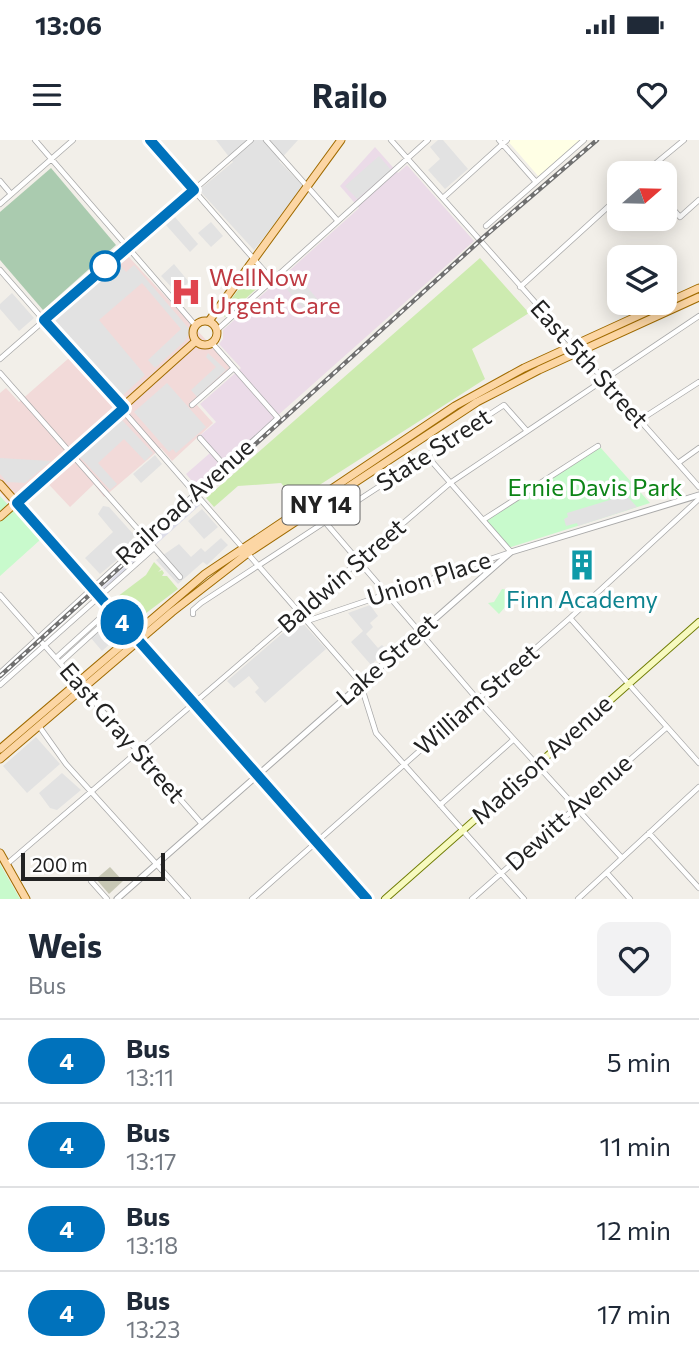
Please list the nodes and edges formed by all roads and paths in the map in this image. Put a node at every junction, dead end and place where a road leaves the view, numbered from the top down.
1 (35, 140) edge
2 (73, 140) edge
3 (150, 140) edge
4 (251, 140) edge
5 (266, 140) edge
6 (341, 140) edge
7 (391, 140) edge
8 (428, 140) edge
9 (584, 140) edge
10 (684, 140) edge
11 (503, 141) edge
12 (52, 159) junction
13 (406, 159) junction
14 (659, 161) edge
15 (0, 181) edge
16 (536, 182) junction
17 (307, 187) junction
18 (194, 190) junction
19 (11, 194) junction
20 (443, 198) junction
21 (699, 200) edge
22 (0, 204) edge
23 (607, 208) edge
24 (677, 214) edge
25 (337, 220) junction
26 (486, 226) dead end
27 (126, 247) junction
28 (254, 260) junction
29 (0, 270) edge
30 (273, 281) junction
31 (520, 287) junction
32 (699, 288) edge
33 (699, 298) edge
34 (699, 316) edge
35 (44, 320) junction
36 (209, 321) junction
37 (195, 325) junction
38 (217, 330) junction
39 (196, 341) junction
40 (212, 343) junction
41 (573, 345) junction
42 (579, 352) junction
43 (0, 359) edge
44 (234, 368) junction
45 (0, 373) edge
46 (604, 379) junction
47 (699, 382) edge
48 (192, 405) dead end
49 (124, 408) junction
50 (640, 420) junction
51 (527, 431) junction
52 (200, 438) dead end
53 (598, 446) dead end
54 (699, 448) edge
55 (71, 455) junction
56 (427, 456) junction
57 (678, 463) junction
58 (225, 466) junction
59 (450, 482) junction
60 (0, 484) edge
61 (699, 487) edge
62 (196, 492) junction
63 (699, 497) edge
64 (17, 503) junction
65 (0, 517) edge
66 (483, 520) junction
67 (325, 522) junction
68 (146, 538) junction
69 (154, 548) junction
70 (245, 550) junction
71 (511, 552) junction
72 (358, 561) junction
73 (259, 566) junction
74 (180, 577) dead end
75 (91, 587) junction
76 (387, 594) junction
77 (0, 595) edge
78 (99, 595) junction
79 (113, 611) junction
80 (300, 613) junction
81 (193, 614) dead end
82 (570, 618) junction
83 (307, 621) junction
84 (699, 622) edge
85 (419, 632) junction
86 (136, 637) junction
87 (41, 641) junction
88 (58, 660) junction
89 (0, 673) edge
90 (360, 682) junction
91 (1, 684) edge
92 (80, 685) junction
93 (627, 685) junction
94 (478, 700) junction
95 (194, 703) junction
96 (39, 726) junction
97 (666, 727) junction
98 (513, 740) junction
99 (0, 749) edge
100 (138, 752) junction
101 (0, 759) edge
102 (699, 763) edge
103 (536, 764) junction
104 (404, 765) junction
105 (258, 774) junction
106 (699, 787) edge
107 (90, 791) junction
108 (440, 805) junction
109 (575, 807) junction
110 (202, 824) junction
111 (463, 831) junction
112 (649, 833) junction
113 (318, 842) junction
114 (0, 853) edge
115 (622, 858) junction
116 (6, 864) junction
117 (158, 864) junction
118 (607, 873) junction
119 (501, 874) junction
120 (91, 881) dead end
121 (699, 888) edge
122 (26, 899) edge
123 (107, 899) edge
124 (117, 899) edge
125 (188, 899) edge
126 (252, 899) edge
127 (367, 899) edge
128 (385, 899) edge
129 (472, 899) edge
130 (524, 899) edge
131 (578, 899) edge
132 (630, 899) edge

1 - 12 street
2 - 12 street
3 - 18 street
4 - 18 street
5 - 17 street
6 - 17 main road
7 - 13 street, East 5th Street
8 - 13 street
9 - 16 street
10 - 14 street
11 - 16 street
11 - 20 street
12 - 19 street
12 - 27 street
13 - 20 street, East 5th Street
13 - 25 street
15 - 19 street
16 - 26 street
17 - 25 street
17 - 28 main road
18 - 27 street
18 - 28 street
19 - 22 street
20 - 31 street, East 5th Street
21 - 24 street
23 - 31 street
25 - 30 street
27 - 35 street
27 - 37 street
28 - 30 street
28 - 36 main road
29 - 35 street
30 - 38 street
31 - 41 street, East 5th Street
32 - 41 main road, NY 14
33 - 42 main road, NY 14
34 - 46 street, Baldwin Street
35 - 43 street
35 - 49 street
36 - 37 main road
36 - 38 main road
37 - 39 main road
38 - 40 main road
39 - 40 main road
39 - 49 main road
40 - 44 street
41 - 42 street, East 5th Street
41 - 70 main road, NY 14
42 - 46 street, East 5th Street
42 - 70 main road, NY 14
44 - 48 street
44 - 58 street, Railroad Avenue
45 - 55 street
46 - 50 street, East 5th Street
46 - 51 street, Baldwin Street
47 - 50 street
49 - 55 main road
49 - 62 street
50 - 57 street, East 5th Street
51 - 56 street, State Street
51 - 59 street, Baldwin Street
52 - 58 street
53 - 66 street
54 - 57 street
55 - 64 main road
55 - 68 street
56 - 59 street
56 - 67 street, State Street
57 - 61 street, East 5th Street
58 - 62 street, Railroad Avenue
59 - 66 street
59 - 72 street, Baldwin Street
60 - 64 main road
62 - 68 street, Railroad Avenue
62 - 70 street
63 - 71 street, Lake Street
63 - 82 street, William Street
64 - 65 main road
64 - 75 main road
66 - 71 street
67 - 72 street
67 - 73 street, State Street
68 - 69 street
68 - 75 street, Railroad Avenue
69 - 74 street
69 - 78 street, Railroad Avenue
70 - 73 street
70 - 86 main road, NY 14
71 - 76 street, Union Place
71 - 85 street, Lake Street
72 - 76 street
72 - 80 street, Baldwin Street
73 - 80 street
73 - 81 street, State Street
75 - 78 main road
75 - 87 street, Railroad Avenue
76 - 83 street, Union Place
76 - 85 street
77 - 87 street, East Gray Street
78 - 79 main road
78 - 87 street, Railroad Avenue
79 - 86 main road
79 - 88 street
80 - 83 street
80 - 95 street, Baldwin Street
82 - 93 street
82 - 94 street, William Street
83 - 90 street
84 - 93 main road, Madison Avenue
85 - 90 street, Lake Street
85 - 94 street
86 - 92 main road, NY 14
86 - 95 main road
87 - 88 street, East Gray Street
87 - 89 street, Railroad Avenue
87 - 91 street
88 - 92 street, East Gray Street
90 - 104 street
90 - 105 street, Lake Street
92 - 96 main road, NY 14
92 - 99 main road, NY 14
92 - 100 street, East Gray Street
93 - 97 street
93 - 103 main road, Madison Avenue
94 - 98 street
94 - 104 street, William Street
95 - 100 street, Baldwin Street
95 - 105 main road
96 - 101 main road, NY 14
96 - 107 street
97 - 102 street
97 - 109 street, Dewitt Avenue
98 - 103 street
98 - 108 street
100 - 107 street, Baldwin Street
100 - 110 street, East Gray Street
103 - 109 street
103 - 111 main road, Madison Avenue
104 - 108 street
104 - 113 street, William Street
105 - 110 street, Lake Street
105 - 113 main road
106 - 112 street
107 - 116 street, Baldwin Street
107 - 117 street
108 - 111 street
109 - 115 street
109 - 119 street, Dewitt Avenue
110 - 117 street, Lake Street
111 - 119 street
111 - 128 main road, Madison Avenue
112 - 115 street
112 - 121 street
113 - 126 street, William Street
113 - 127 main road
114 - 116 main road
115 - 118 street
116 - 122 main road
117 - 124 street, Lake Street
117 - 125 street
118 - 131 street
118 - 132 street
119 - 129 street, Dewitt Avenue
119 - 130 street
120 - 123 street

